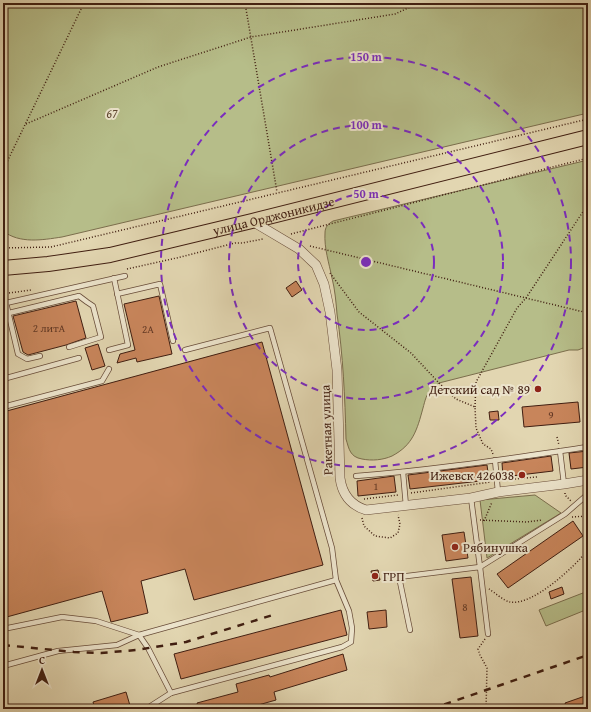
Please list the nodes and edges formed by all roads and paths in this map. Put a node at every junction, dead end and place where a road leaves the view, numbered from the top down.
1 (84, 3) edge
2 (245, 3) edge
3 (419, 3) edge
4 (251, 37) junction
5 (588, 119) edge
6 (26, 124) junction
7 (588, 137) edge
8 (588, 158) edge
9 (3, 165) edge
10 (278, 193) junction
11 (588, 204) edge
12 (252, 222) junction
13 (277, 236) junction
14 (304, 244) dead end
15 (3, 248) edge
16 (3, 268) edge
17 (124, 270) dead end
18 (327, 270) dead end
19 (125, 276) dead end
20 (114, 278) junction
21 (3, 294) edge
22 (117, 294) junction
23 (526, 298) junction
24 (6, 303) junction
25 (9, 313) junction
26 (588, 313) edge
27 (173, 341) dead end
28 (69, 347) dead end
29 (109, 350) dead end
30 (185, 350) dead end
31 (40, 356) dead end
32 (79, 358) dead end
33 (109, 369) dead end
34 (3, 379) edge
35 (3, 406) edge
36 (475, 407) junction
37 (588, 447) edge
38 (490, 449) dead end
39 (560, 451) junction
40 (495, 460) junction
41 (403, 472) junction
42 (356, 476) dead end
43 (541, 477) dead end
44 (588, 480) edge
45 (498, 481) junction
46 (564, 484) junction
47 (425, 491) dead end
48 (498, 492) junction
49 (588, 494) edge
50 (471, 498) junction
51 (406, 506) junction
52 (396, 507) junction
53 (358, 508) junction
54 (588, 516) edge
55 (559, 518) junction
56 (474, 520) junction
57 (484, 520) junction
58 (588, 550) edge
59 (480, 567) junction
60 (336, 580) junction
61 (482, 584) junction
62 (3, 629) edge
63 (410, 630) dead end
64 (488, 634) joint
65 (139, 635) junction
66 (3, 666) edge
67 (171, 693) junction
68 (146, 709) edge
69 (486, 709) edge

1 - 6 path
2 - 4 path
3 - 4 path
4 - 6 path
4 - 10 path
5 - 10 path
6 - 9 path
7 - 12 main road, улица Орджоникидзе
8 - 13 path
10 - 15 path
11 - 23 path
12 - 13 street, Ракетная улица
12 - 16 main road, улица Орджоникидзе
13 - 17 path
13 - 53 street, Ракетная улица
14 - 23 path
18 - 36 path
19 - 20 lane
20 - 22 lane
20 - 24 lane
21 - 24 lane
22 - 27 lane
22 - 29 lane
23 - 26 path
23 - 36 path
24 - 25 lane
25 - 28 lane
25 - 31 lane
30 - 60 lane
32 - 34 lane
33 - 35 lane
36 - 38 path
37 - 39 lane
39 - 40 lane
39 - 46 lane
40 - 41 lane
40 - 45 lane
41 - 42 lane
41 - 51 lane
43 - 45 path
44 - 46 street
45 - 47 path
45 - 48 lane
46 - 48 street
48 - 50 street
48 - 57 path
49 - 55 lane
50 - 51 street
50 - 56 lane
51 - 52 street
52 - 53 street
52 - 53 path
54 - 55 path
55 - 57 path
55 - 59 lane
56 - 57 path
56 - 59 lane
58 - 61 path
59 - 61 lane
59 - 63 lane
60 - 65 lane
60 - 67 lane
61 - 64 lane
62 - 65 lane
64 - 69 path
65 - 66 lane
65 - 67 lane
67 - 68 lane

